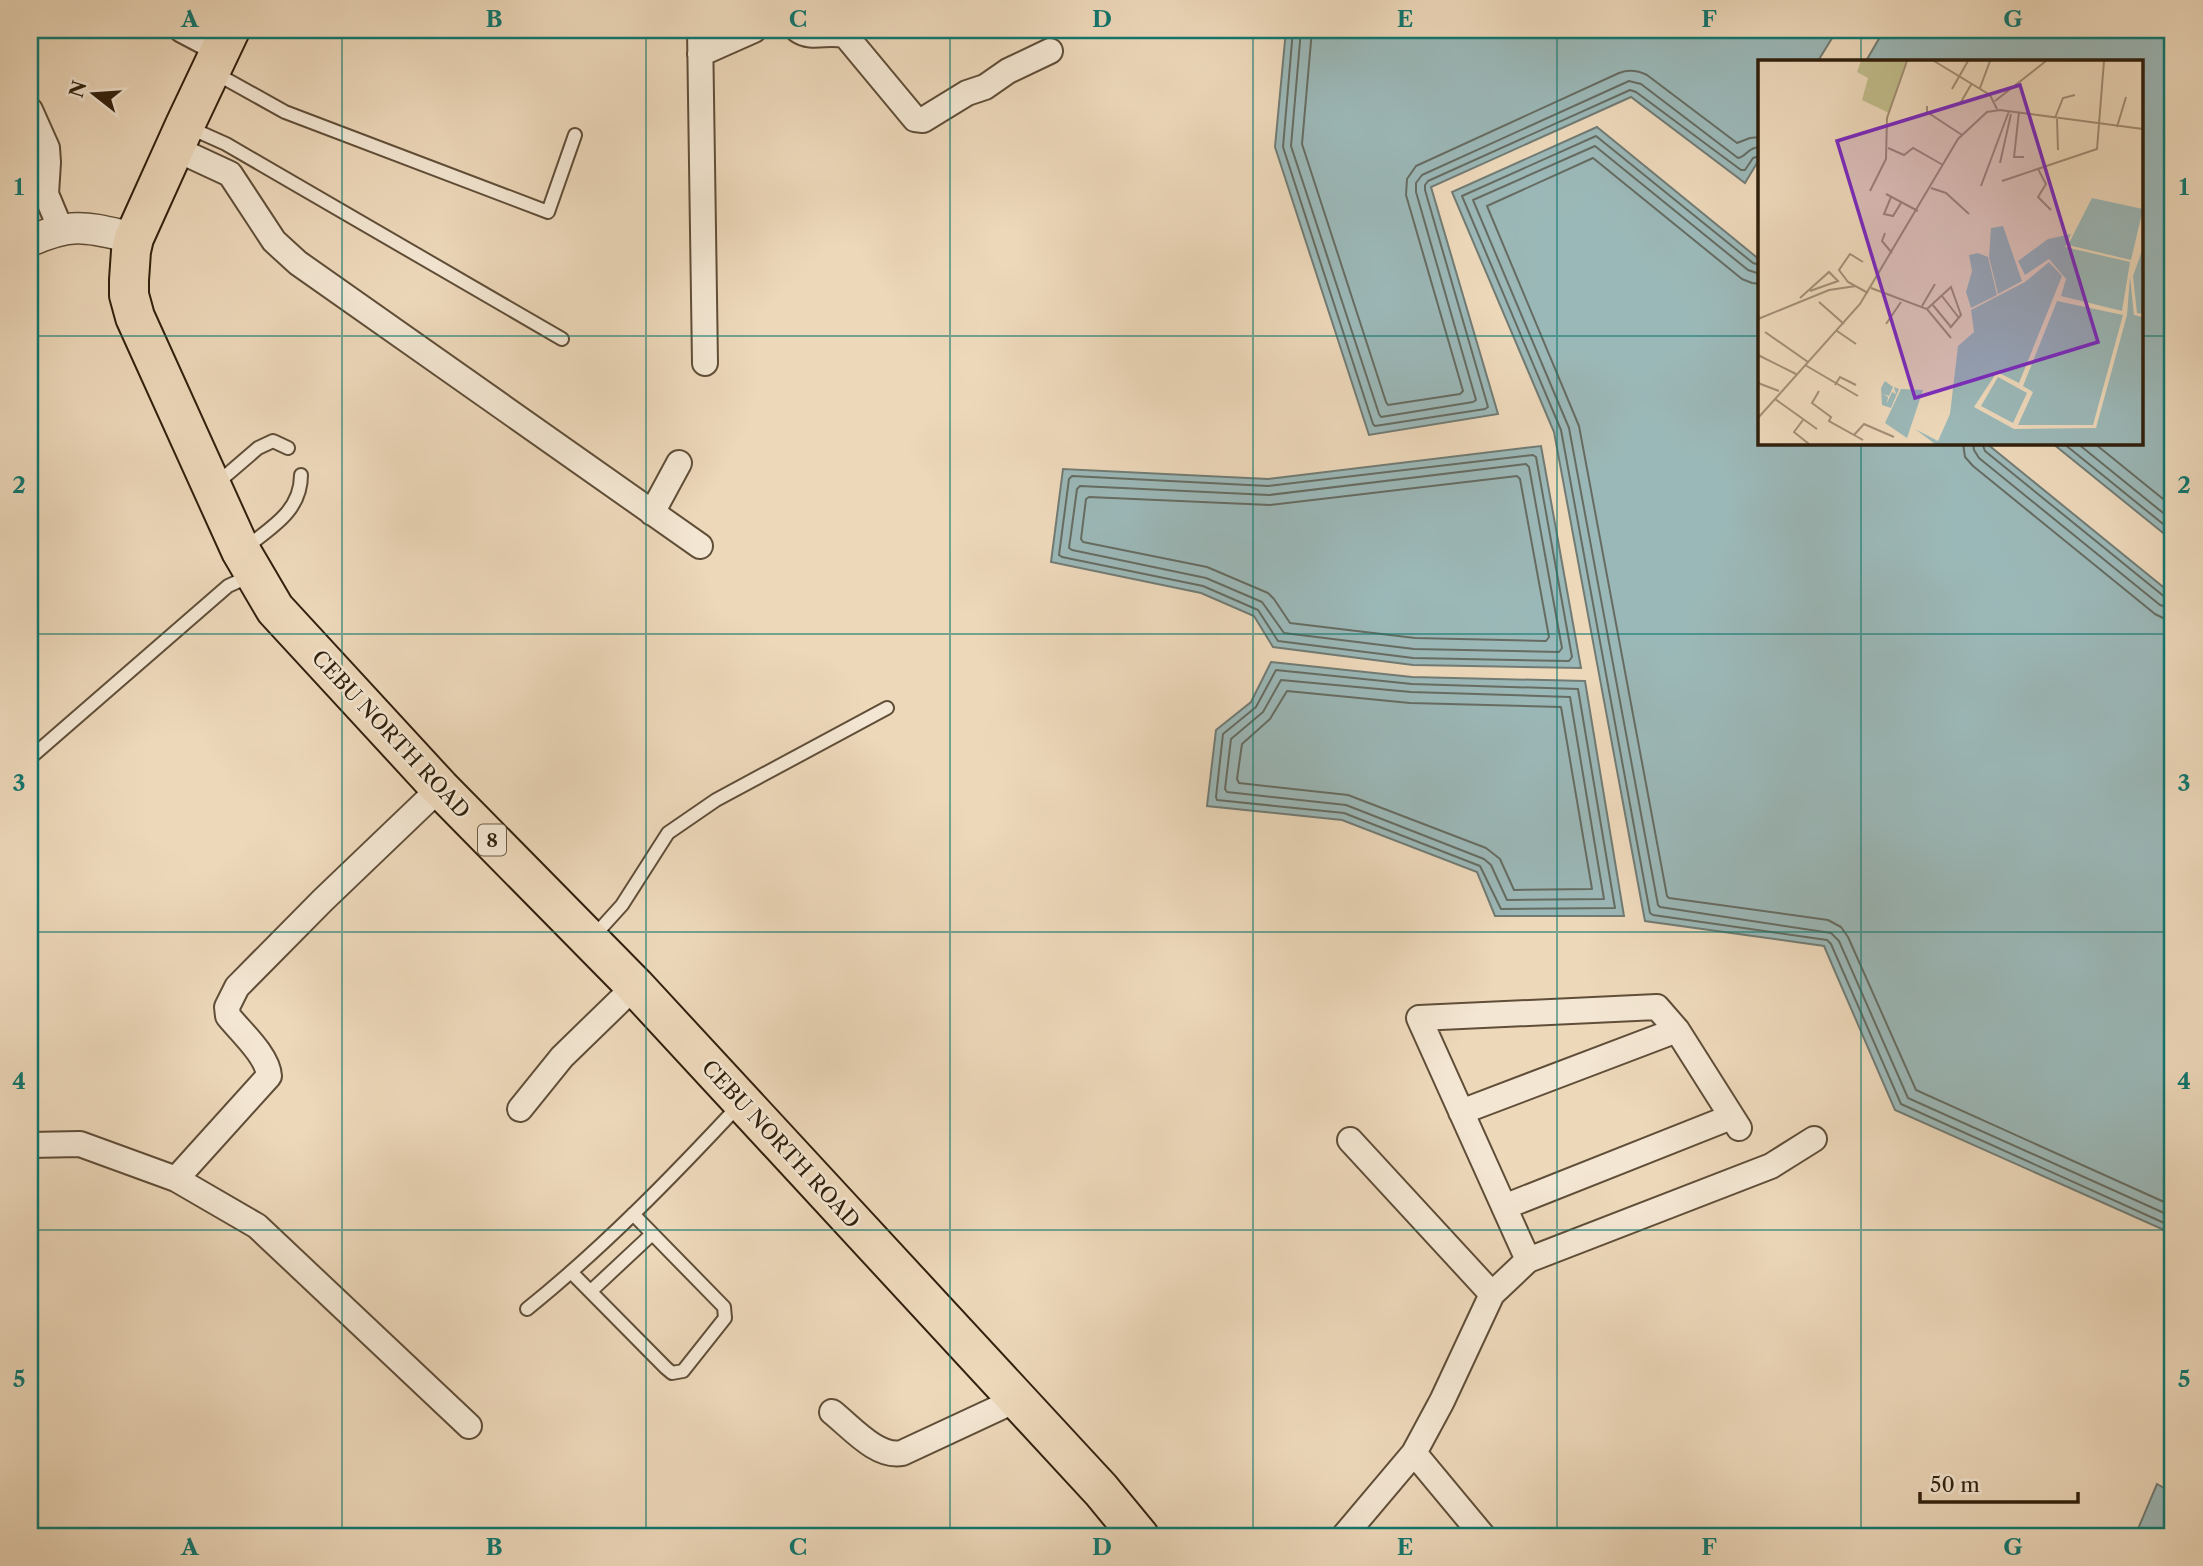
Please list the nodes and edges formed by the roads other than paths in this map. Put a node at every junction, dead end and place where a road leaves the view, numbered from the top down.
1 (182, 30) edge
2 (754, 30) edge
3 (798, 30) edge
4 (700, 42) edge
5 (220, 50) edge
6 (1050, 51) dead end
7 (30, 110) edge
8 (575, 135) dead end
9 (179, 136) junction
10 (61, 230) junction
11 (134, 238) junction
12 (30, 242) edge
13 (562, 339) dead end
14 (705, 363) dead end
15 (288, 448) dead end
16 (679, 463) dead end
17 (301, 475) dead end
18 (211, 488) junction
19 (652, 513) junction
20 (700, 546) dead end
21 (247, 563) junction
22 (887, 708) dead end
23 (30, 758) edge
24 (440, 788) junction
25 (591, 939) junction
26 (635, 986) junction
27 (1677, 1030) junction
28 (743, 1101) junction
29 (520, 1109) dead end
30 (1461, 1112) junction
31 (1814, 1139) dead end
32 (1350, 1140) dead end
33 (30, 1145) edge
34 (176, 1179) junction
35 (1504, 1207) junction
36 (633, 1214) junction
37 (652, 1234) junction
38 (1528, 1259) junction
39 (572, 1273) junction
40 (591, 1291) junction
41 (1492, 1294) junction
42 (527, 1309) dead end
43 (1016, 1400) junction
44 (832, 1412) dead end
45 (469, 1426) dead end
46 (1414, 1453) junction
47 (1139, 1536) edge
48 (1344, 1536) edge
49 (1483, 1536) edge

1 - 5 street
2 - 4 street
3 - 6 street
4 - 14 street
5 - 8 lane
5 - 9 main road, CEBU NORTH ROAD / 8
7 - 10 street
9 - 11 main road, CEBU NORTH ROAD / 8
9 - 13 lane
9 - 19 street
10 - 11 street
10 - 12 street
11 - 18 main road, CEBU NORTH ROAD / 8
15 - 18 lane
16 - 19 street
17 - 21 lane
18 - 21 main road, CEBU NORTH ROAD / 8
19 - 20 street
21 - 23 lane
21 - 24 main road, CEBU NORTH ROAD / 8
22 - 25 lane
24 - 25 main road, CEBU NORTH ROAD / 8
24 - 34 street
25 - 26 main road, CEBU NORTH ROAD / 8
26 - 28 main road, CEBU NORTH ROAD / 8
26 - 29 street
27 - 30 street
27 - 30 street
27 - 35 street
28 - 36 lane
28 - 43 main road, CEBU NORTH ROAD / 8
30 - 35 street
31 - 38 street
32 - 41 street
33 - 34 street
34 - 45 street
35 - 38 street
36 - 37 lane
36 - 39 lane
37 - 40 lane
37 - 40 lane
38 - 41 street
39 - 40 lane
39 - 42 lane
41 - 46 street
43 - 44 street
43 - 47 main road, CEBU NORTH ROAD / 8
46 - 48 street
46 - 49 street

